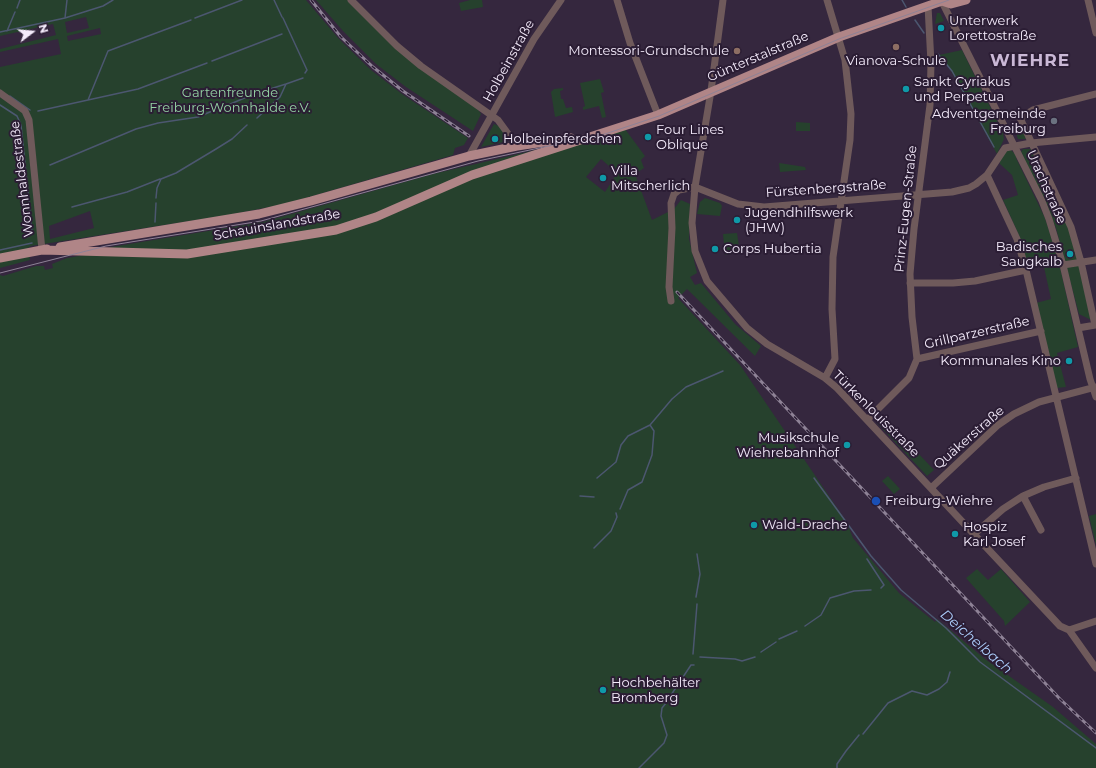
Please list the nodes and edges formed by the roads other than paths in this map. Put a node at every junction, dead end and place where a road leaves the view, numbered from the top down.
1 (351, 0) edge
2 (561, 0) edge
3 (617, 0) edge
4 (723, 0) edge
5 (827, 0) edge
6 (942, 0) edge
7 (966, 0) edge
8 (1088, 0) edge
9 (928, 6) junction
10 (1096, 33) edge
11 (839, 37) junction
12 (711, 91) junction
13 (0, 93) edge
14 (1096, 94) edge
15 (493, 115) junction
16 (658, 115) junction
17 (584, 137) junction
18 (1096, 137) edge
19 (1031, 143) junction
20 (517, 146) junction
21 (1014, 146) junction
22 (551, 149) joint
23 (469, 156) junction
24 (987, 175) junction
25 (695, 187) junction
26 (919, 194) junction
27 (840, 201) junction
28 (114, 238) junction
29 (42, 250) junction
30 (108, 252) junction
31 (0, 258) edge
32 (1096, 260) edge
33 (1081, 262) junction
34 (1063, 265) junction
35 (1026, 270) junction
36 (910, 284) junction
37 (671, 301) dead end
38 (1095, 325) edge
39 (1078, 328) junction
40 (1041, 330) junction
41 (917, 358) junction
42 (825, 378) junction
43 (1094, 387) edge
44 (1057, 396) junction
45 (1096, 397) edge
46 (867, 420) junction
47 (1076, 478) junction
48 (931, 488) junction
49 (1023, 496) junction
50 (1041, 530) dead end
51 (974, 534) junction
52 (1096, 564) edge
53 (1096, 621) edge
54 (1068, 630) junction
55 (1096, 668) edge

1 - 15 street
2 - 15 street, Holbeinstraße
3 - 16 street
4 - 12 street, Türkenlouisstraße
5 - 11 street
6 - 7 main road, Günterstalstraße
6 - 9 main road, Günterstalstraße
6 - 21 street, Urachstraße
8 - 10 street
9 - 11 main road, Günterstalstraße
9 - 26 street, Prinz-Eugen-Straße
11 - 12 main road, Günterstalstraße
11 - 27 street
12 - 16 main road, Günterstalstraße
12 - 25 street, Türkenlouisstraße
13 - 29 street, Wonnhaldestraße
14 - 19 street, Urachstraße
15 - 20 street, Holbeinstraße
15 - 23 street, Holbeinstraße
16 - 17 main road, Günterstalstraße
17 - 20 main road, Günterstalstraße
17 - 22 main road, Günterstalstraße
18 - 19 street
19 - 21 street
19 - 33 street, Urachstraße
20 - 23 main road, Günterstalstraße
21 - 24 street, Fürstenbergstraße
21 - 34 street, Urachstraße
22 - 30 main road, Schauinslandstraße
23 - 28 main road, Schauinslandstraße
24 - 26 street, Fürstenbergstraße
24 - 35 street
25 - 27 street, Fürstenbergstraße
25 - 37 street
25 - 42 street, Türkenlouisstraße
26 - 27 street, Fürstenbergstraße
26 - 36 street, Prinz-Eugen-Straße
27 - 42 street
28 - 29 main road, Schauinslandstraße
28 - 30 main road
29 - 30 main road, Schauinslandstraße
29 - 31 main road, Schauinslandstraße
32 - 33 street
33 - 34 street
33 - 38 street, Urachstraße
34 - 39 street, Urachstraße
35 - 36 street
35 - 40 street
36 - 41 street, Prinz-Eugen-Straße
38 - 39 street
39 - 43 street, Urachstraße
40 - 41 street, Grillparzerstraße
40 - 44 street
41 - 46 street, Prinz-Eugen-Straße
42 - 46 street, Türkenlouisstraße
43 - 44 street, Quäkerstraße
43 - 45 street, Urachstraße
44 - 47 street
44 - 48 street, Quäkerstraße
46 - 48 street, Türkenlouisstraße
47 - 49 street
47 - 52 street
48 - 51 street, Türkenlouisstraße
49 - 50 street
49 - 51 street
51 - 54 street, Türkenlouisstraße
53 - 54 street
54 - 55 street, Türkenlouisstraße

